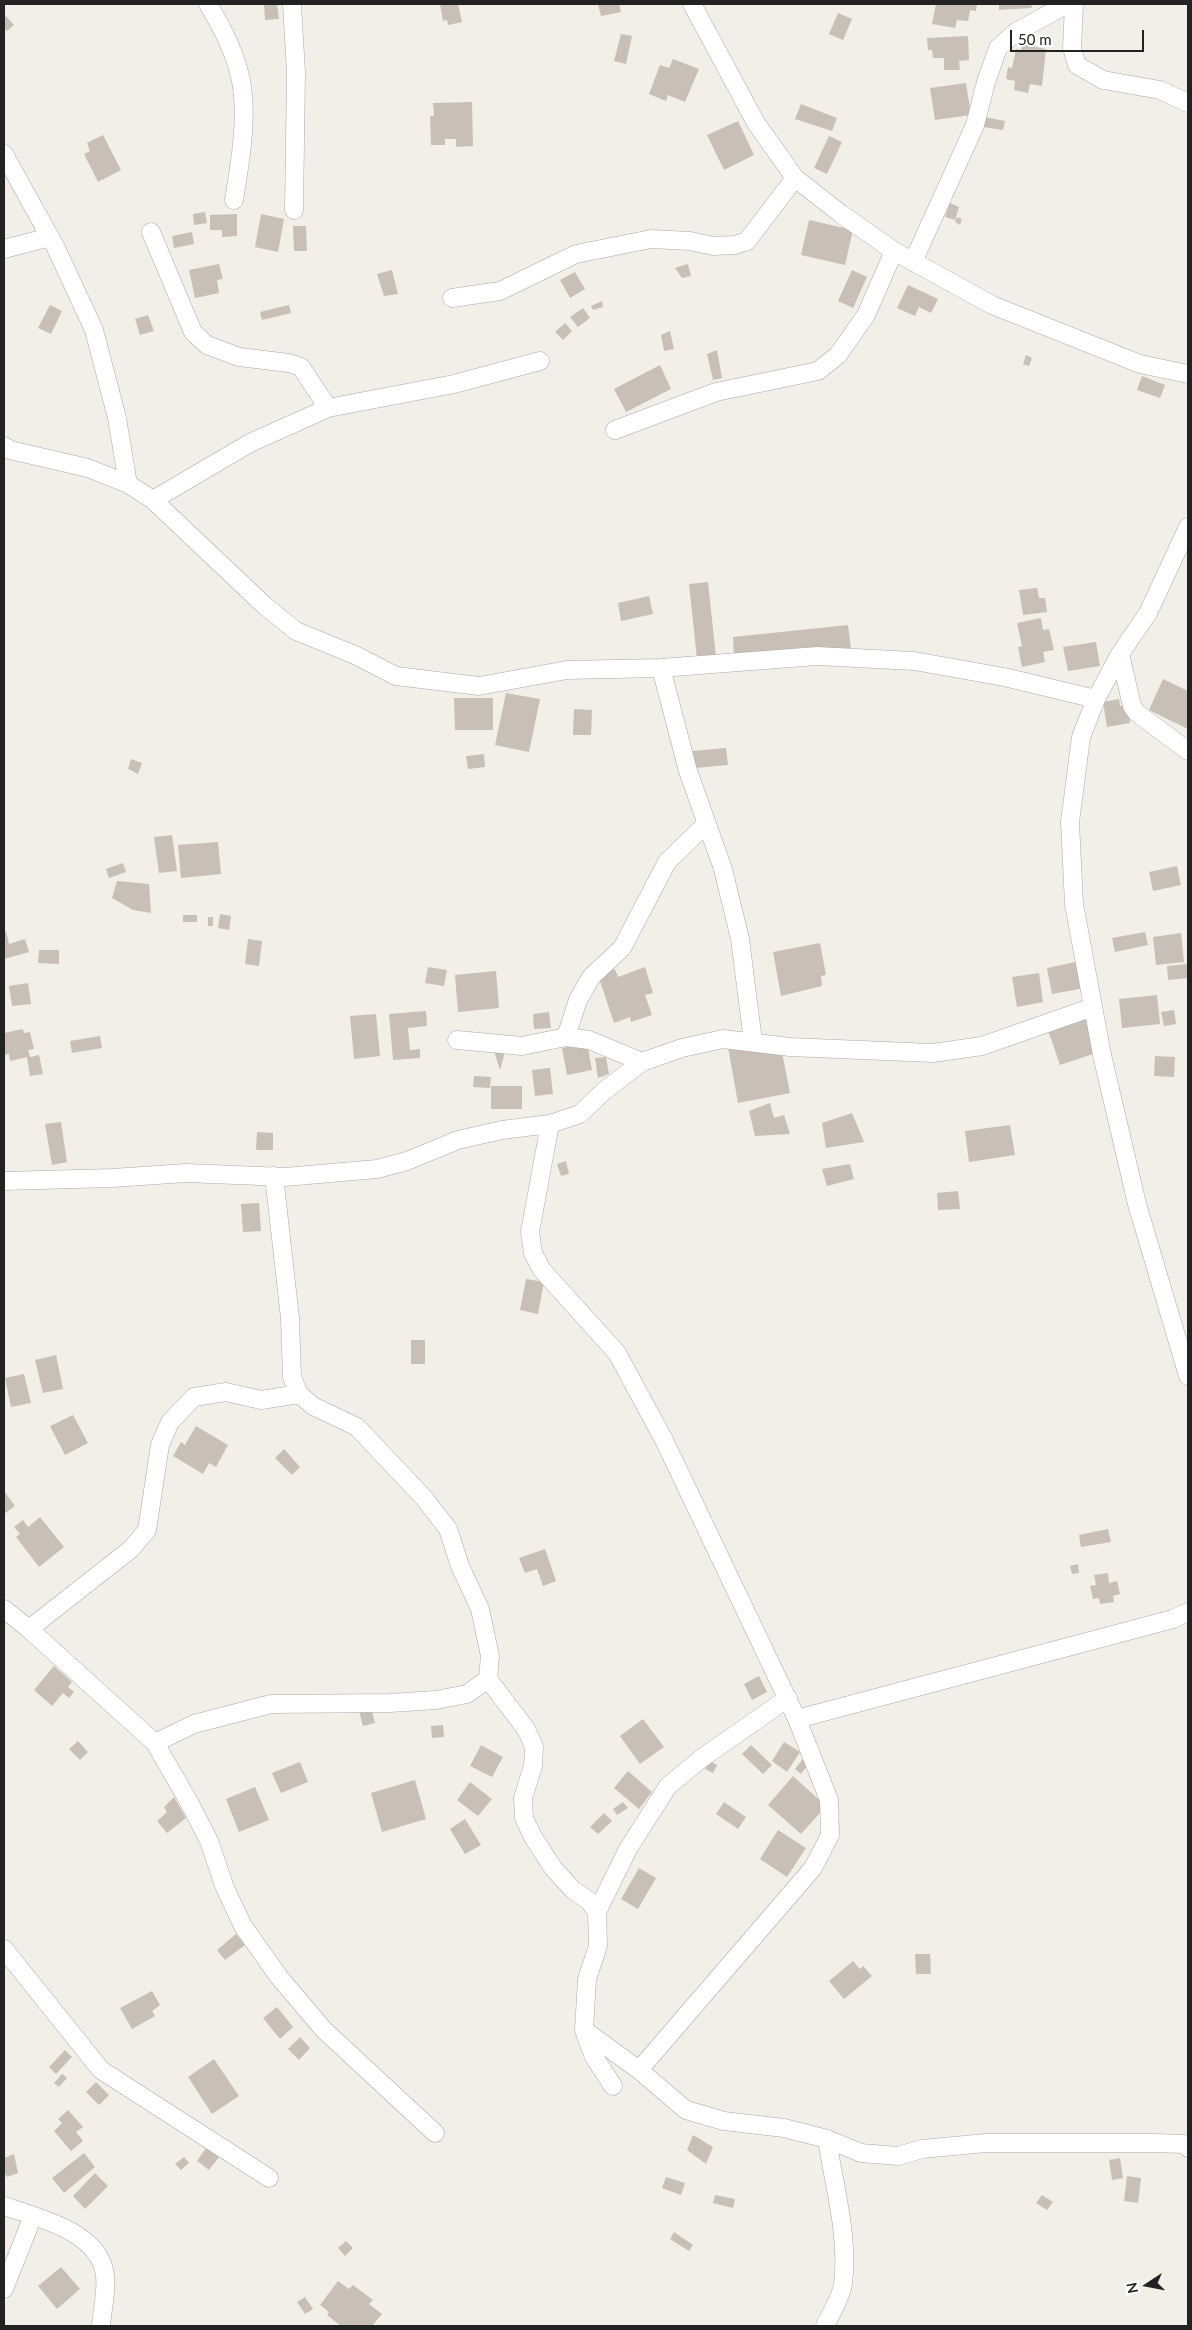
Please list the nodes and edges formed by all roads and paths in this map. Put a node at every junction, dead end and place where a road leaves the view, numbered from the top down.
1 (208, 4) edge
2 (292, 4) edge
3 (692, 4) edge
4 (1067, 4) edge
5 (1074, 4) edge
6 (1188, 103) edge
7 (4, 154) edge
8 (795, 178) junction
9 (234, 200) dead end
10 (294, 210) dead end
11 (151, 232) dead end
12 (50, 237) junction
13 (4, 249) edge
14 (894, 251) junction
15 (913, 262) junction
16 (452, 298) dead end
17 (540, 361) dead end
18 (1188, 374) edge
19 (328, 408) junction
20 (615, 430) dead end
21 (4, 446) edge
22 (128, 484) junction
23 (153, 500) junction
24 (1188, 527) edge
25 (1120, 654) junction
26 (661, 668) junction
27 (1096, 699) junction
28 (1188, 751) edge
29 (706, 824) junction
30 (1093, 1007) junction
31 (566, 1037) junction
32 (457, 1040) dead end
33 (753, 1041) junction
34 (642, 1062) junction
35 (550, 1124) junction
36 (274, 1176) junction
37 (4, 1181) edge
38 (1188, 1376) edge
39 (299, 1394) junction
40 (4, 1609) edge
41 (1188, 1612) edge
42 (29, 1629) junction
43 (488, 1679) junction
44 (788, 1698) junction
45 (797, 1719) junction
46 (155, 1743) junction
47 (597, 1912) junction
48 (4, 1949) edge
49 (584, 2030) junction
50 (639, 2070) junction
51 (613, 2086) dead end
52 (435, 2133) dead end
53 (827, 2139) junction
54 (1188, 2148) edge
55 (269, 2178) dead end
56 (4, 2206) edge
57 (33, 2216) junction
58 (4, 2289) edge
59 (101, 2326) edge
60 (825, 2326) edge

1 - 9 street
2 - 10 street
3 - 8 street
4 - 15 street
5 - 6 street
7 - 12 street
8 - 14 street
8 - 16 street
11 - 19 street
12 - 13 street
12 - 22 street
14 - 15 street
14 - 20 street
15 - 18 street
17 - 19 street
19 - 23 street
21 - 22 street
22 - 23 street
23 - 26 street
24 - 25 street
25 - 27 street
25 - 28 street
26 - 27 street
26 - 29 street
27 - 30 street
29 - 31 street
29 - 33 street
30 - 33 street
30 - 38 street
31 - 32 street
31 - 34 street
33 - 34 street
34 - 35 street
35 - 36 street
35 - 44 street
36 - 37 street
36 - 39 street
39 - 42 street
39 - 43 street
40 - 42 street
41 - 45 street
42 - 46 street
43 - 46 street
43 - 47 street
44 - 45 street
44 - 47 street
45 - 50 street
46 - 52 street
47 - 49 street
48 - 55 street
49 - 50 street
49 - 51 street
50 - 53 street
53 - 54 street
53 - 60 street
56 - 57 street
57 - 58 street
57 - 59 street

